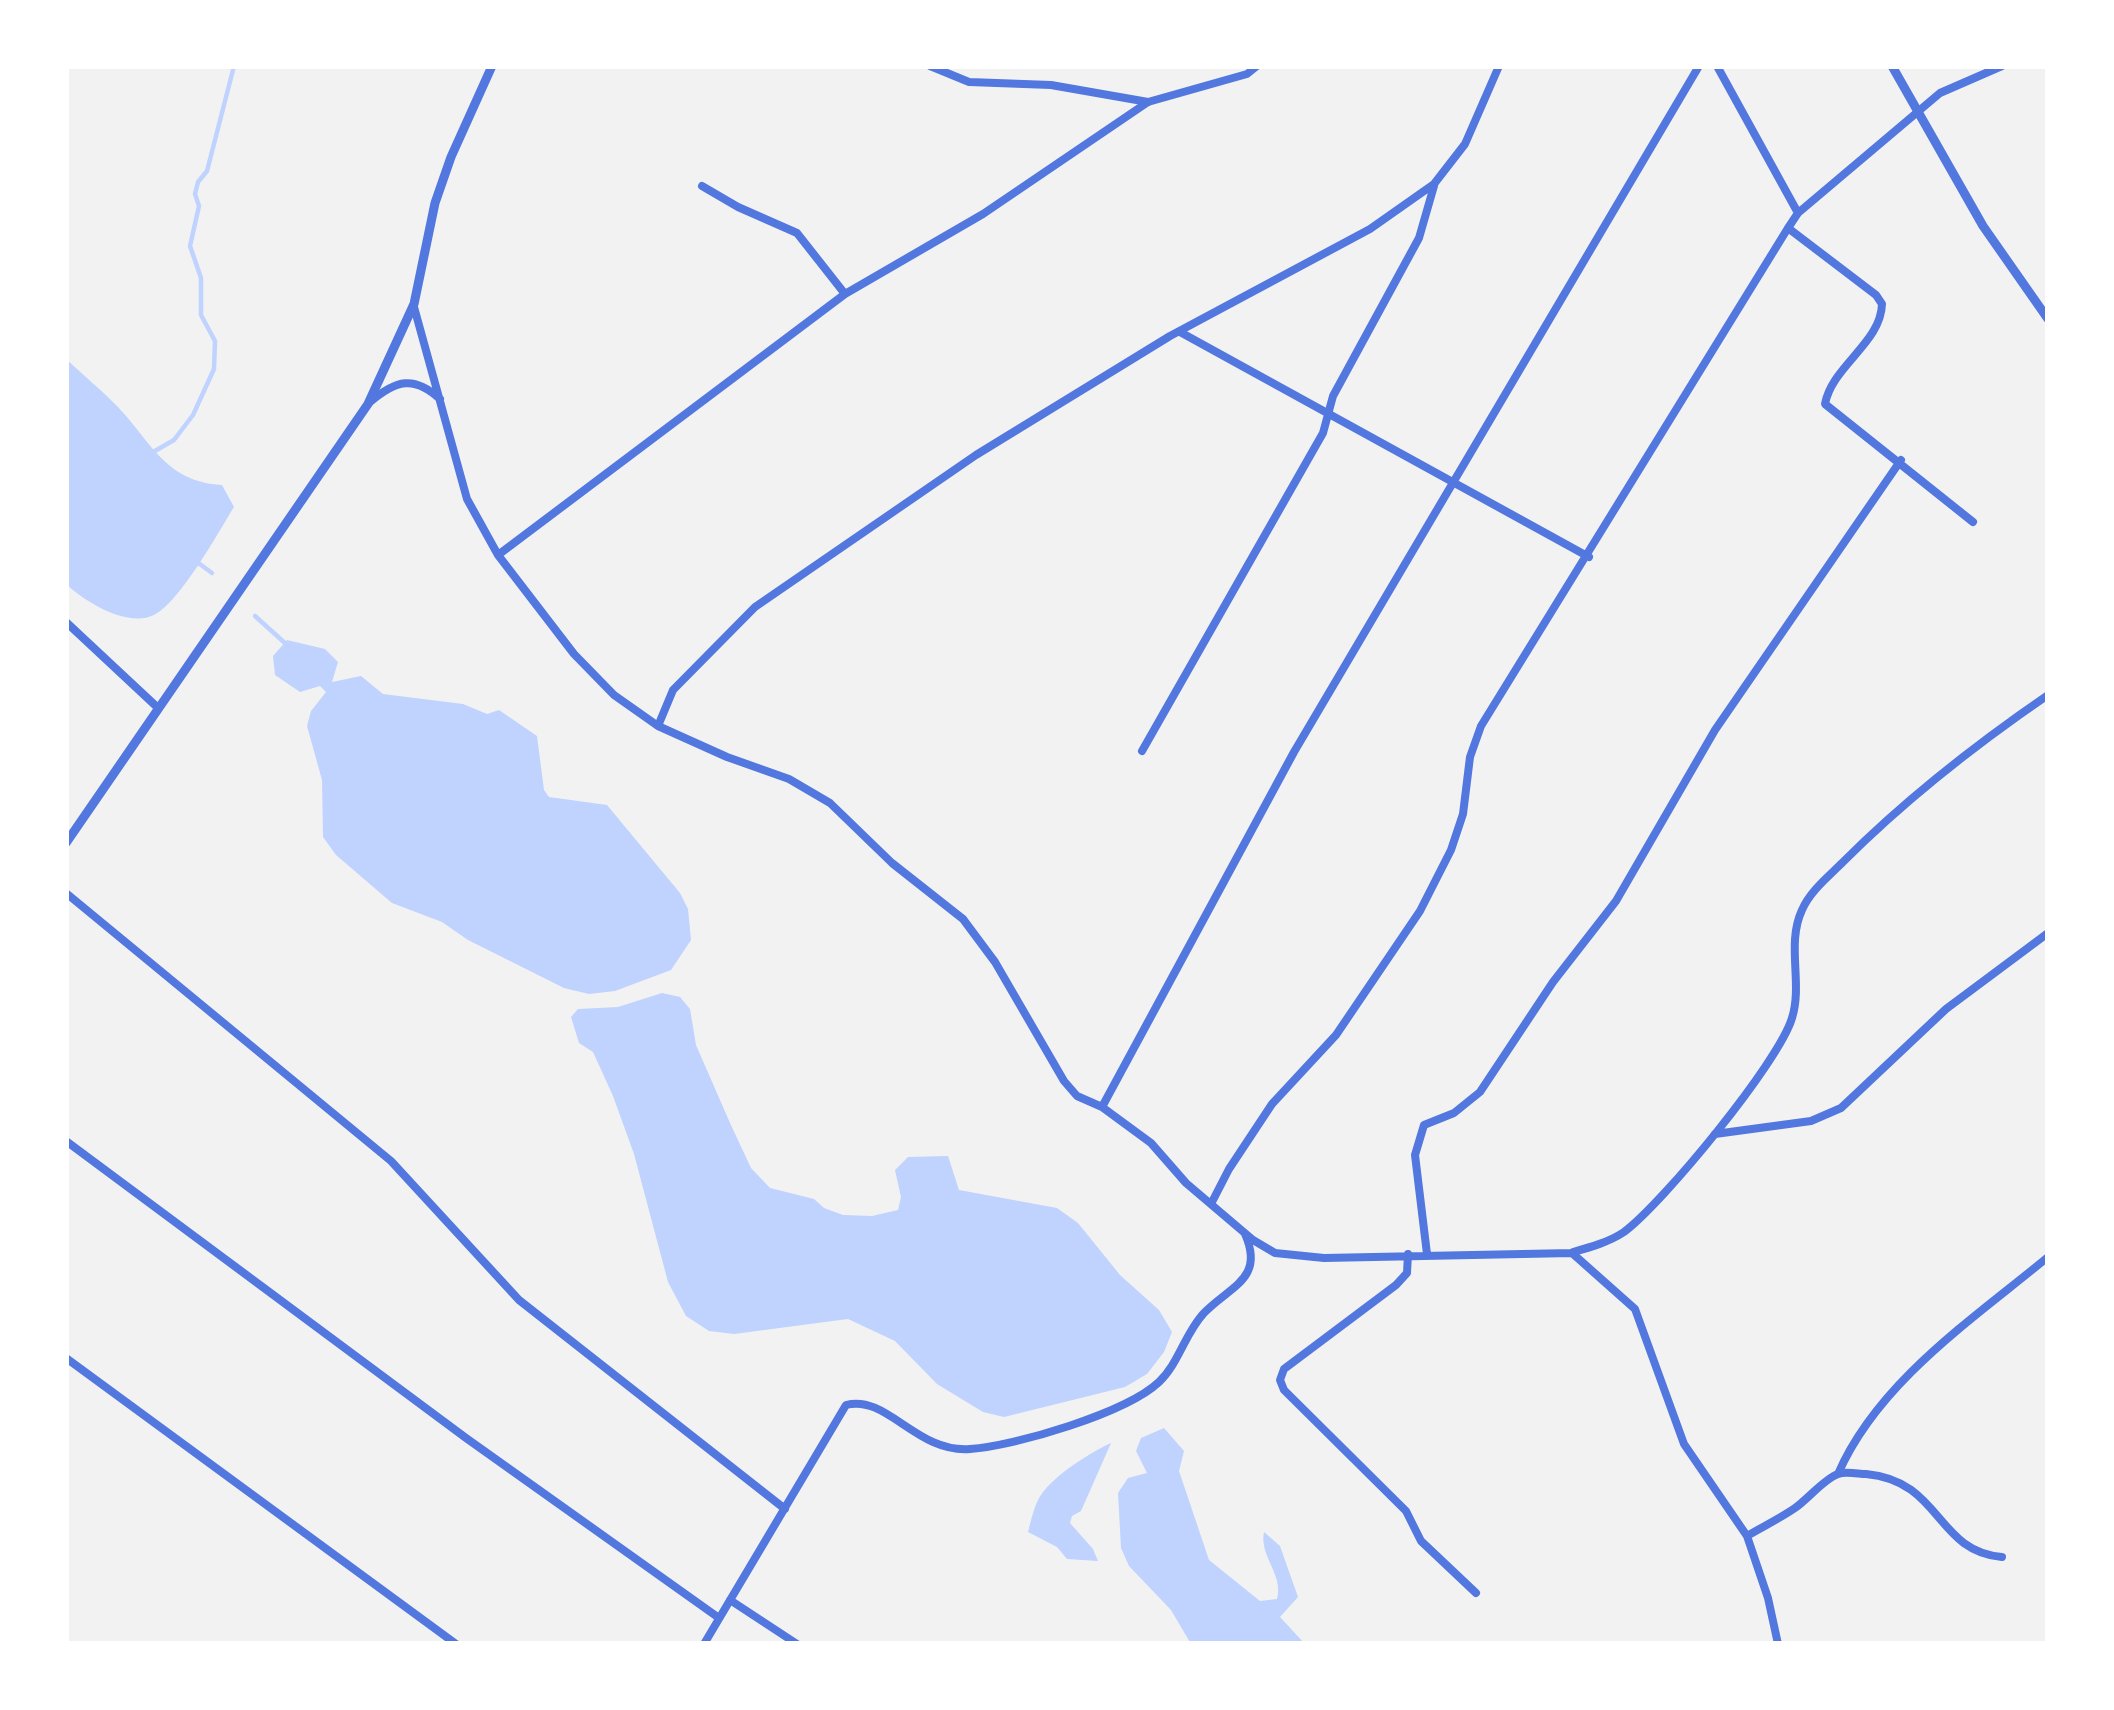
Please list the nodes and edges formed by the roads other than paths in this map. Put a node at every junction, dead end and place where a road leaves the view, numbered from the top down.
1 (492, 66) edge
2 (930, 66) edge
3 (1257, 66) edge
4 (1499, 66) edge
5 (1699, 66) edge
6 (1717, 66) edge
7 (1892, 66) edge
8 (2002, 66) edge
9 (1148, 103) junction
10 (1916, 112) junction
11 (1434, 184) junction
12 (702, 186) dead end
13 (1798, 213) junction
14 (1788, 228) junction
15 (845, 294) junction
16 (414, 304) junction
17 (2048, 319) edge
18 (1179, 331) junction
19 (441, 400) junction
20 (368, 404) junction
21 (1327, 415) junction
22 (1900, 460) junction
23 (1455, 483) junction
24 (1973, 522) dead end
25 (498, 555) junction
26 (1589, 557) junction
27 (66, 622) edge
28 (2048, 695) edge
29 (157, 707) junction
30 (658, 726) junction
31 (1142, 751) dead end
32 (66, 843) edge
33 (66, 893) edge
34 (2048, 933) edge
35 (1102, 1107) junction
36 (1714, 1135) junction
37 (66, 1141) edge
38 (1211, 1204) junction
39 (1242, 1228) junction
40 (1572, 1252) junction
41 (1408, 1254) junction
42 (1427, 1254) junction
43 (2048, 1257) edge
44 (66, 1358) edge
45 (1838, 1474) junction
46 (785, 1509) junction
47 (1747, 1536) junction
48 (2002, 1557) dead end
49 (1476, 1593) dead end
50 (730, 1600) junction
51 (719, 1618) junction
52 (456, 1644) edge
53 (704, 1644) edge
54 (797, 1644) edge
55 (1778, 1644) edge

1 - 16 street
2 - 9 street
3 - 9 street
4 - 11 street
5 - 23 street
6 - 13 street
7 - 10 street
8 - 10 street
9 - 15 street
10 - 13 street
10 - 17 street
11 - 18 street
11 - 21 street
12 - 15 street
13 - 14 street
14 - 22 street
14 - 26 street
15 - 25 street
16 - 19 street
16 - 20 street
18 - 21 street
18 - 30 street
19 - 20 street
19 - 25 street
20 - 29 street
21 - 23 street
21 - 31 street
22 - 24 street
22 - 42 street
23 - 26 street
23 - 35 street
25 - 30 street
26 - 38 street
27 - 29 street
28 - 36 street
29 - 32 street
30 - 35 street
33 - 46 street
34 - 36 street
35 - 38 street
36 - 40 street
37 - 51 street
38 - 39 street
39 - 41 street
39 - 46 street
40 - 42 street
40 - 47 street
41 - 42 street
41 - 49 street
43 - 45 street
44 - 52 street
45 - 47 street
45 - 48 street
46 - 50 street
47 - 55 street
50 - 51 street
50 - 54 street
51 - 53 street

